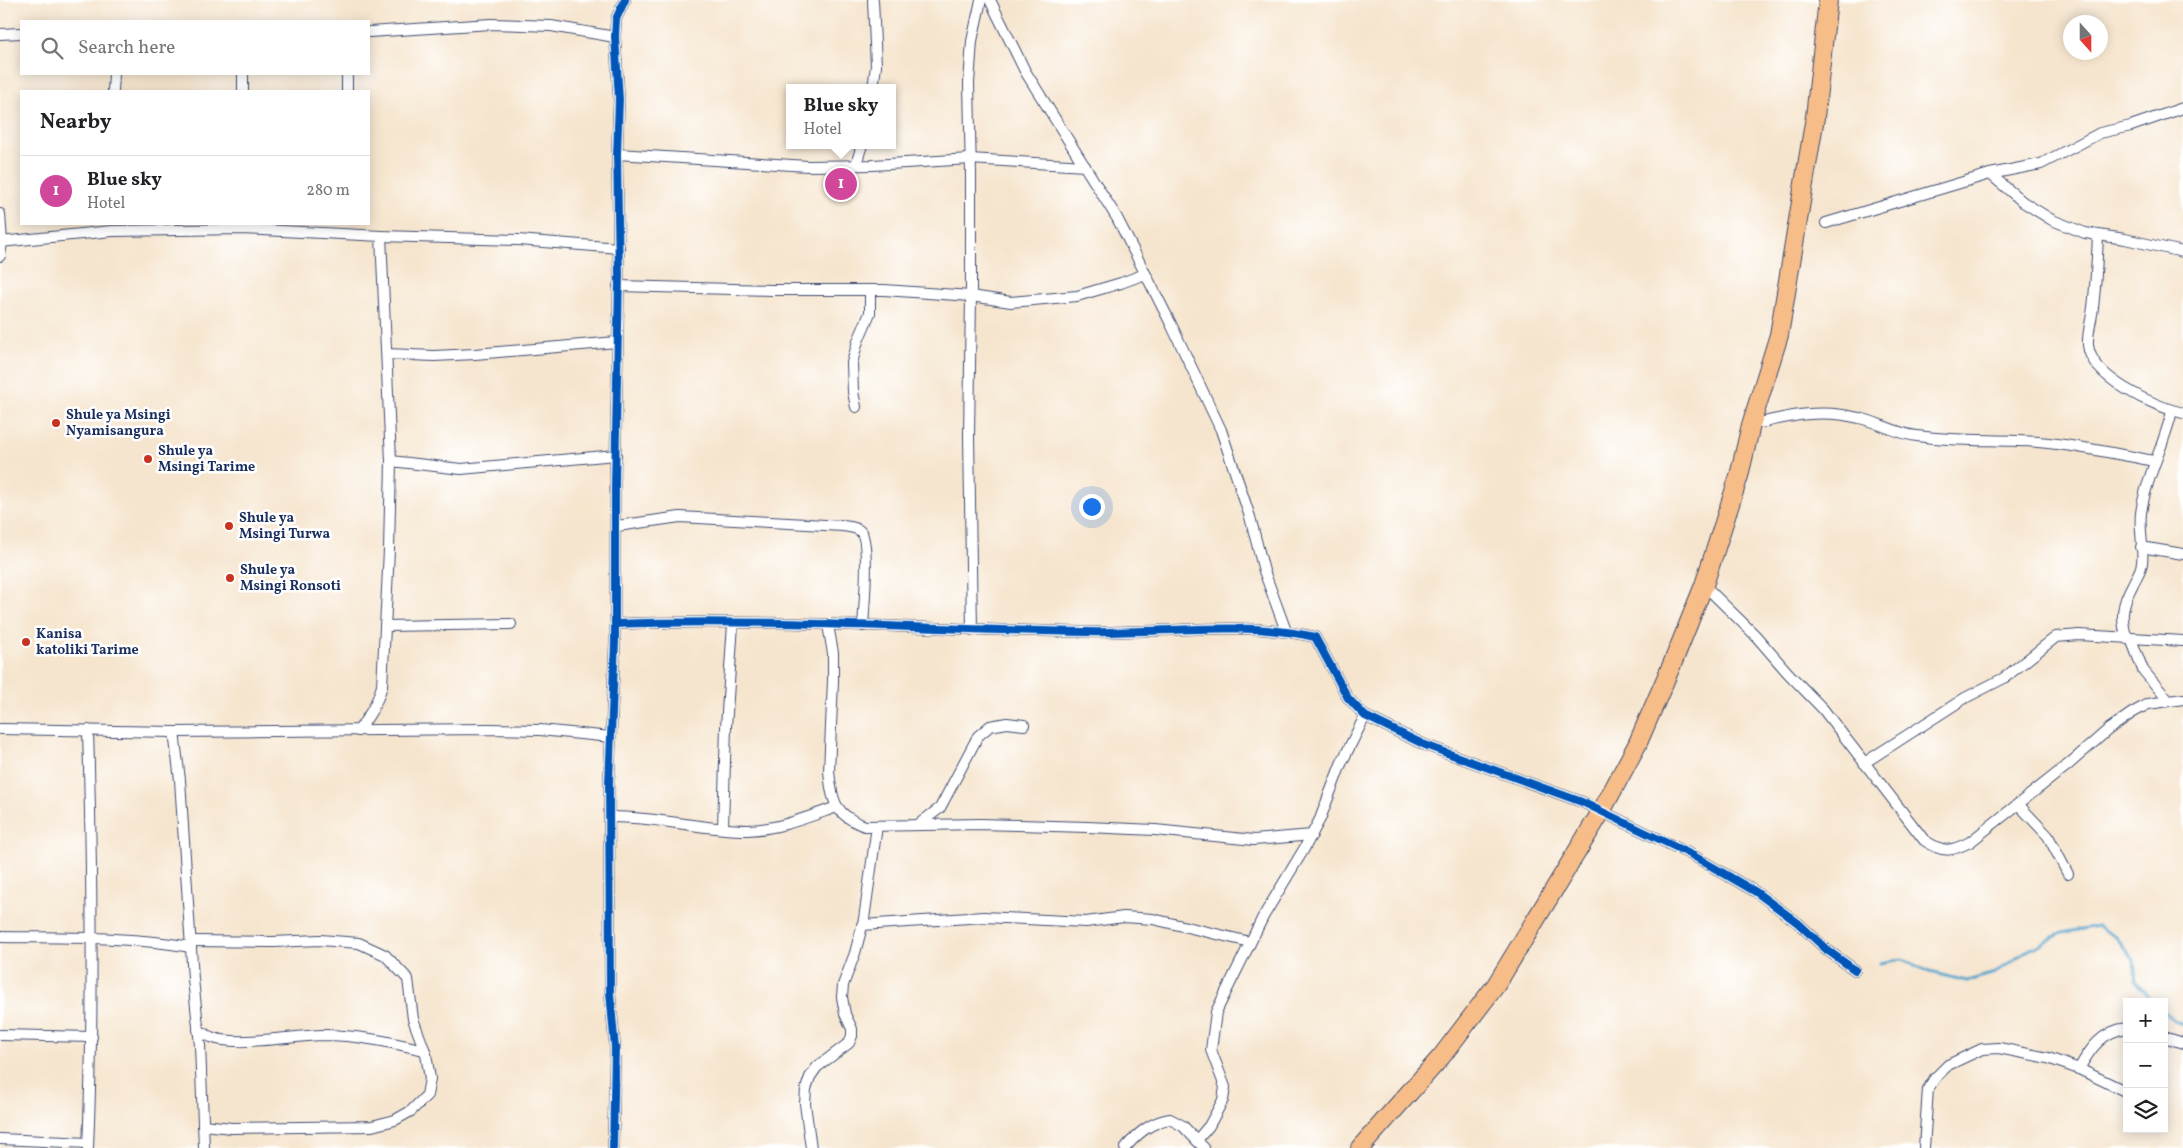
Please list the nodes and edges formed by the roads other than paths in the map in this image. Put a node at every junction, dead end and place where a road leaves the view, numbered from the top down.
1 (625, 0) edge
2 (873, 0) edge
3 (982, 0) edge
4 (990, 0) edge
5 (1828, 0) edge
6 (370, 32) edge
7 (0, 34) edge
8 (20, 34) edge
9 (615, 37) junction
10 (114, 75) edge
11 (244, 75) edge
12 (347, 75) edge
13 (874, 84) edge
14 (113, 90) edge
15 (243, 90) edge
16 (347, 90) edge
17 (2183, 108) edge
18 (861, 149) edge
19 (617, 154) junction
20 (970, 158) junction
21 (856, 164) junction
22 (1084, 166) junction
23 (1990, 174) junction
24 (0, 214) edge
25 (1826, 223) dead end
26 (242, 227) edge
27 (112, 228) edge
28 (349, 229) edge
29 (2098, 235) junction
30 (381, 236) junction
31 (1, 242) edge
32 (619, 248) junction
33 (2183, 252) edge
34 (0, 256) edge
35 (1145, 274) junction
36 (618, 286) junction
37 (870, 290) junction
38 (972, 296) junction
39 (617, 342) junction
40 (387, 354) junction
41 (856, 407) dead end
42 (2172, 411) junction
43 (2183, 413) edge
44 (1751, 425) junction
45 (616, 455) junction
46 (2154, 460) junction
47 (391, 461) junction
48 (616, 526) junction
49 (2141, 548) junction
50 (2183, 554) edge
51 (1704, 585) junction
52 (511, 624) dead end
53 (615, 624) junction
54 (733, 624) junction
55 (828, 625) junction
56 (385, 626) junction
57 (863, 626) junction
58 (972, 630) junction
59 (1286, 631) junction
60 (2129, 639) junction
61 (2183, 642) edge
62 (2183, 699) edge
63 (2168, 700) junction
64 (1365, 716) junction
65 (1024, 725) dead end
66 (0, 729) edge
67 (88, 730) junction
68 (358, 731) junction
69 (174, 732) junction
70 (611, 737) junction
71 (1864, 763) junction
72 (2018, 804) junction
73 (837, 807) junction
74 (1601, 812) junction
75 (609, 817) junction
76 (919, 824) junction
77 (877, 826) junction
78 (723, 828) junction
79 (1312, 835) junction
80 (2068, 874) dead end
81 (862, 924) junction
82 (0, 937) edge
83 (92, 938) junction
84 (1250, 942) junction
85 (191, 944) junction
86 (1855, 970) dead end
87 (2123, 1028) edge
88 (198, 1029) junction
89 (0, 1035) edge
90 (92, 1037) junction
91 (2168, 1037) edge
92 (2183, 1043) edge
93 (424, 1050) junction
94 (2079, 1069) junction
95 (2123, 1090) edge
96 (203, 1126) junction
97 (0, 1139) edge
98 (1201, 1144) edge
99 (88, 1145) edge
100 (204, 1148) edge
101 (613, 1148) edge
102 (812, 1148) edge
103 (1126, 1148) edge
104 (1360, 1148) edge
105 (1924, 1148) edge

1 - 9 street
2 - 13 street
3 - 20 street
4 - 22 street
5 - 44 highway
6 - 9 street
7 - 8 street
9 - 19 street
10 - 14 street
11 - 15 street
12 - 16 street
17 - 23 street
18 - 21 street
19 - 21 street
19 - 32 street
20 - 21 street
20 - 22 street
20 - 38 street
22 - 35 street
23 - 25 street
23 - 29 street
24 - 31 street
26 - 27 street
26 - 28 street
27 - 31 street
28 - 30 street
29 - 33 street
29 - 42 street
30 - 32 street
30 - 40 street
31 - 34 street
32 - 36 street
35 - 38 street
35 - 59 street
36 - 37 street
36 - 39 street
37 - 38 street
37 - 41 street
38 - 58 street
39 - 40 street
39 - 45 street
40 - 47 street
42 - 43 street
42 - 46 street
44 - 46 street
44 - 51 highway
45 - 47 street
45 - 48 street
46 - 49 street
47 - 56 street
48 - 53 street
48 - 57 street
49 - 50 street
49 - 60 street
51 - 71 street
51 - 74 highway
52 - 56 street
53 - 54 street
53 - 70 street
54 - 55 street
54 - 78 street
55 - 57 street
55 - 73 street
56 - 68 street
57 - 58 street
58 - 59 street
59 - 64 street
60 - 61 street
60 - 63 street
60 - 71 street
62 - 63 street
63 - 72 street
64 - 74 street
64 - 79 street
65 - 76 street
66 - 67 street
67 - 69 street
67 - 83 street
68 - 69 street
68 - 70 street
69 - 85 street
70 - 75 street
71 - 72 street
72 - 80 street
73 - 77 street
73 - 78 street
74 - 86 street
74 - 104 highway
75 - 78 street
75 - 101 street
76 - 77 street
76 - 79 street
77 - 81 street
79 - 84 street
81 - 84 street
81 - 102 street
82 - 83 street
83 - 85 street
83 - 90 street
84 - 98 street
85 - 88 street
85 - 93 street
87 - 94 street
88 - 93 street
88 - 96 street
89 - 90 street
90 - 99 street
91 - 92 street
93 - 96 street
94 - 95 street
94 - 105 street
96 - 100 street
97 - 99 street
98 - 103 street

